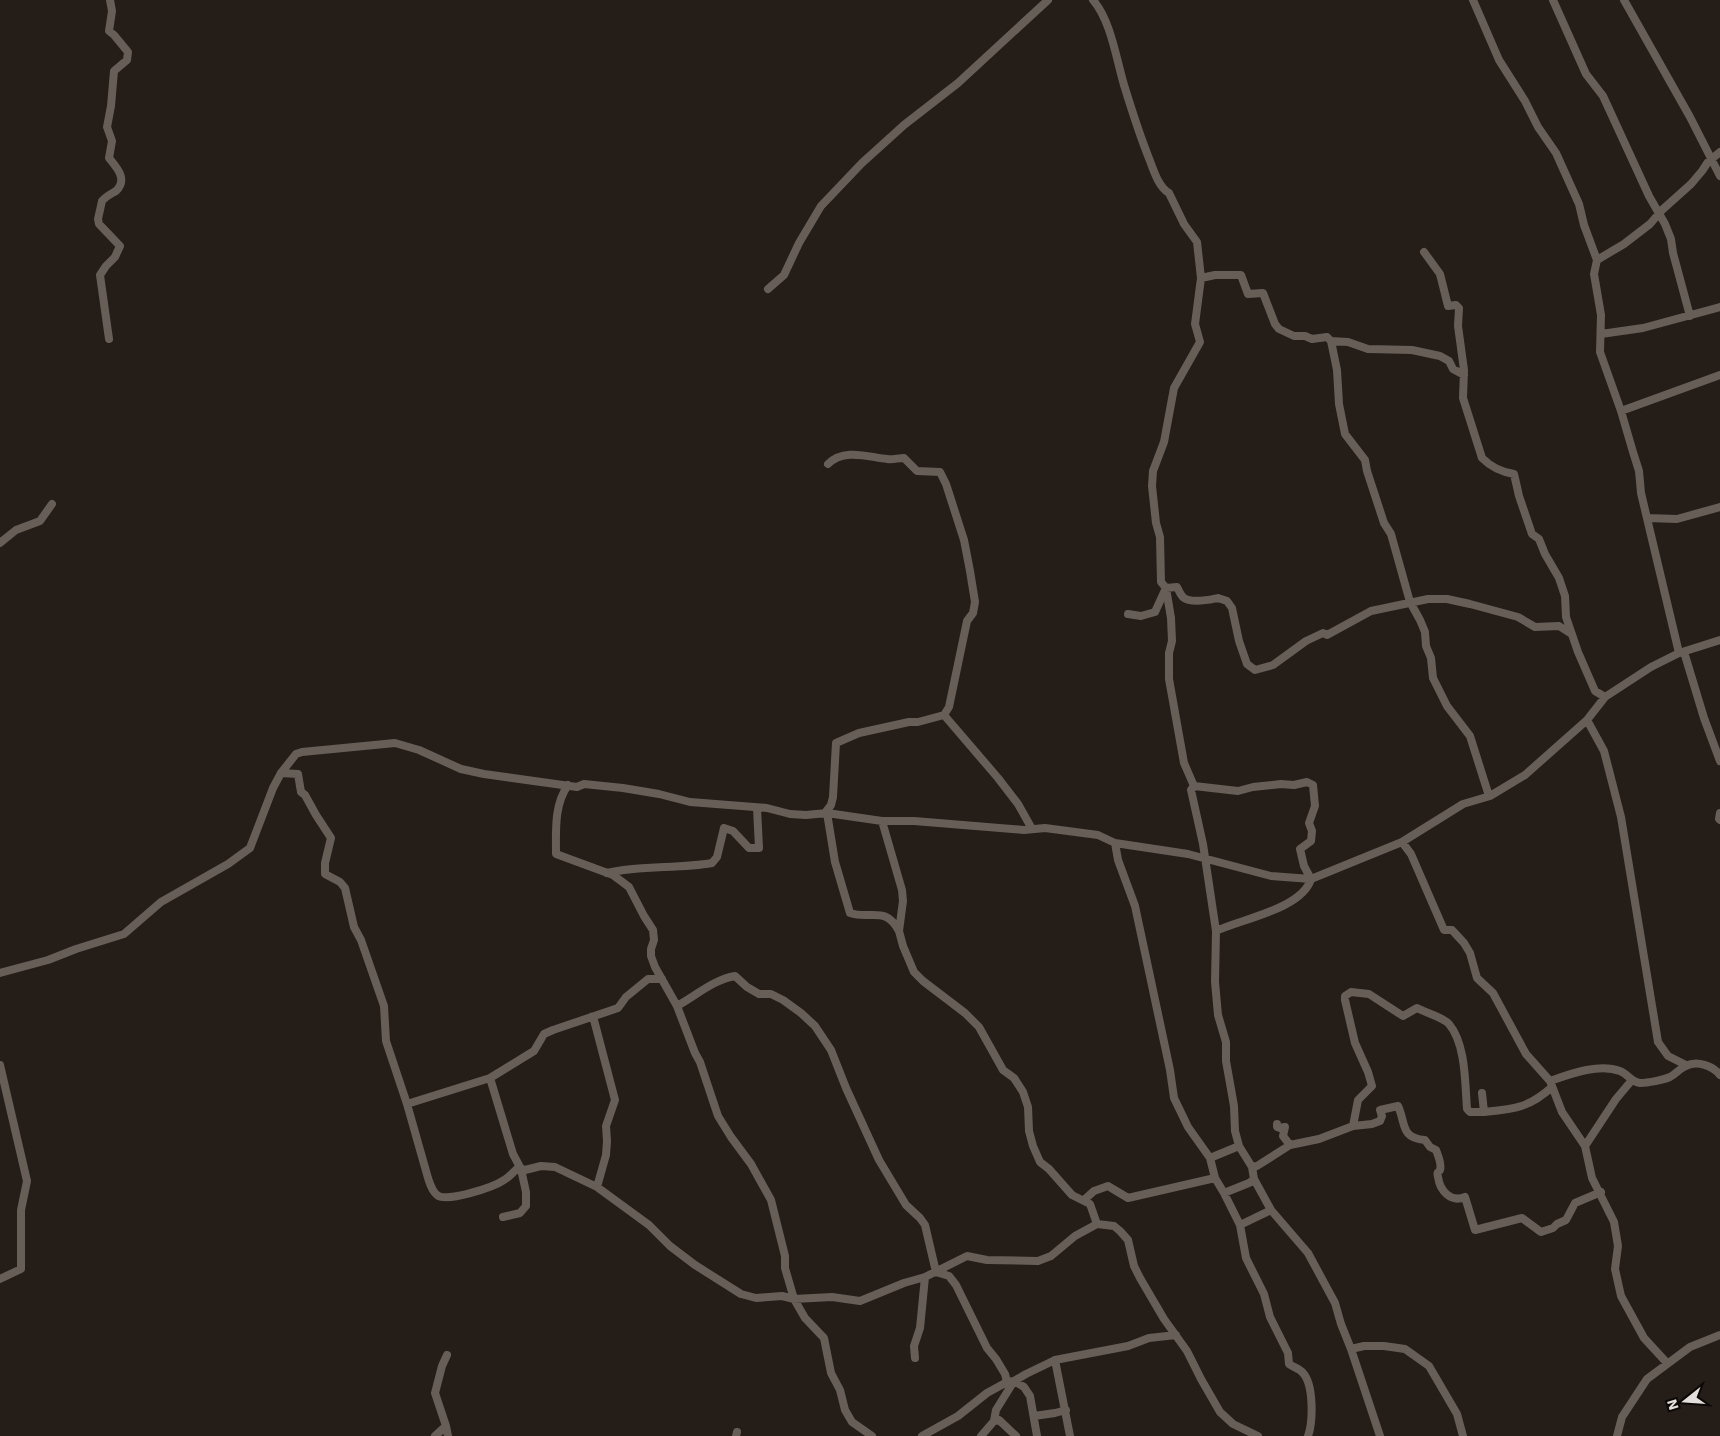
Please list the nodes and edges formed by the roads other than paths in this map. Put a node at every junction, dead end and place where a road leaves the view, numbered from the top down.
1 (110, 0) edge
2 (1048, 0) edge
3 (1093, 0) edge
4 (1473, 0) edge
5 (1553, 0) edge
6 (1624, 0) edge
7 (1720, 152) edge
8 (1712, 158) junction
9 (1720, 176) edge
10 (1659, 213) junction
11 (1424, 252) dead end
12 (1597, 260) junction
13 (1201, 278) junction
14 (768, 289) dead end
15 (1720, 307) edge
16 (1690, 316) junction
17 (1600, 334) junction
18 (109, 340) dead end
19 (1330, 341) junction
20 (1464, 375) junction
21 (1720, 375) edge
22 (1621, 410) junction
23 (828, 464) dead end
24 (52, 504) dead end
25 (1720, 507) edge
26 (1647, 518) junction
27 (0, 543) edge
28 (1166, 588) junction
29 (1410, 602) junction
30 (1128, 614) dead end
31 (1570, 633) junction
32 (1720, 640) edge
33 (1682, 653) junction
34 (1605, 697) junction
35 (944, 715) junction
36 (1588, 720) junction
37 (1720, 761) edge
38 (281, 772) junction
39 (568, 785) junction
40 (1194, 786) junction
41 (1489, 796) junction
42 (758, 808) junction
43 (826, 813) junction
44 (1720, 813) edge
45 (1720, 820) edge
46 (882, 821) junction
47 (1032, 829) junction
48 (1402, 842) junction
49 (1115, 843) junction
50 (1205, 858) junction
51 (607, 873) junction
52 (1311, 879) junction
53 (899, 931) junction
54 (1216, 931) junction
55 (0, 973) edge
56 (662, 979) junction
57 (678, 1006) junction
58 (590, 1017) junction
59 (0, 1065) edge
60 (1686, 1065) junction
61 (1720, 1075) edge
62 (490, 1078) junction
63 (1632, 1080) junction
64 (1551, 1084) junction
65 (1482, 1093) dead end
66 (407, 1104) junction
67 (1484, 1112) junction
68 (1277, 1124) dead end
69 (1353, 1126) junction
70 (1290, 1145) junction
71 (1239, 1146) junction
72 (1585, 1146) junction
73 (1210, 1158) junction
74 (1252, 1167) junction
75 (520, 1168) junction
76 (1214, 1178) junction
77 (1254, 1179) junction
78 (597, 1187) junction
79 (1601, 1192) junction
80 (1224, 1193) junction
81 (1084, 1200) junction
82 (1270, 1210) junction
83 (503, 1217) dead end
84 (1097, 1224) junction
85 (1240, 1225) junction
86 (936, 1272) junction
87 (925, 1277) junction
88 (0, 1279) edge
89 (794, 1299) junction
90 (1176, 1335) junction
91 (1720, 1335) edge
92 (1351, 1349) junction
93 (447, 1355) dead end
94 (915, 1358) dead end
95 (1055, 1360) junction
96 (1667, 1363) junction
97 (1010, 1382) junction
98 (1066, 1410) junction
99 (1034, 1416) junction
100 (994, 1421) junction
101 (446, 1426) junction
102 (435, 1436) edge
103 (448, 1436) edge
104 (872, 1436) edge
105 (922, 1436) edge
106 (981, 1436) edge
107 (1016, 1436) edge
108 (1037, 1436) edge
109 (1070, 1436) edge
110 (1258, 1436) edge
111 (1308, 1436) edge
112 (1380, 1436) edge
113 (1463, 1436) edge
114 (1617, 1436) edge

1 - 18 street
2 - 14 street
3 - 13 street
4 - 12 street
5 - 10 street
6 - 8 street
7 - 8 street
8 - 9 street
8 - 10 street
10 - 12 street
10 - 16 street
11 - 20 street
12 - 17 street
13 - 19 street
13 - 28 street
15 - 16 street
16 - 17 street
17 - 22 street
19 - 20 street
19 - 29 street
20 - 31 street
21 - 22 street
22 - 26 street
23 - 35 street
24 - 27 street
25 - 26 street
26 - 33 street
28 - 29 street
28 - 30 street
28 - 40 street
29 - 31 street
29 - 41 street
31 - 34 street
32 - 33 street
33 - 34 street
33 - 37 street
34 - 36 street
35 - 43 street
35 - 47 street
36 - 41 street
36 - 60 street
38 - 39 street
38 - 55 street
38 - 66 street
39 - 42 street
39 - 51 street
40 - 50 street
40 - 52 street
41 - 48 street
42 - 43 street
42 - 51 street
43 - 46 street
43 - 53 street
44 - 45 street
46 - 47 street
46 - 53 street
47 - 49 street
48 - 52 street
48 - 64 street
49 - 50 street
49 - 73 street
50 - 52 street
50 - 54 street
51 - 56 street
52 - 54 street
53 - 81 street
54 - 71 street
56 - 57 street
56 - 58 street
57 - 86 street
57 - 89 street
58 - 62 street
58 - 78 street
59 - 88 street
60 - 61 street
60 - 63 street
62 - 66 street
62 - 75 street
63 - 64 street
63 - 72 street
64 - 67 street
64 - 72 street
65 - 67 street
66 - 75 street
67 - 69 street
68 - 70 street
69 - 70 street
69 - 79 street
70 - 74 street
71 - 73 street
71 - 74 street
72 - 79 street
73 - 76 street
74 - 77 street
75 - 78 street
75 - 83 street
76 - 80 street
76 - 81 street
77 - 80 street
77 - 82 street
78 - 89 street
79 - 96 street
80 - 85 street
81 - 84 street
82 - 85 street
82 - 92 street
84 - 86 street
84 - 90 street
85 - 111 street
86 - 87 street
86 - 97 street
87 - 89 street
87 - 94 street
89 - 104 street
90 - 95 street
90 - 110 street
91 - 96 street
92 - 112 street
92 - 113 street
93 - 101 street
95 - 97 street
95 - 98 street
96 - 114 street
97 - 99 street
97 - 100 street
97 - 105 street
98 - 99 street
98 - 109 street
99 - 108 street
100 - 106 street
100 - 107 street
101 - 102 street
101 - 103 street

